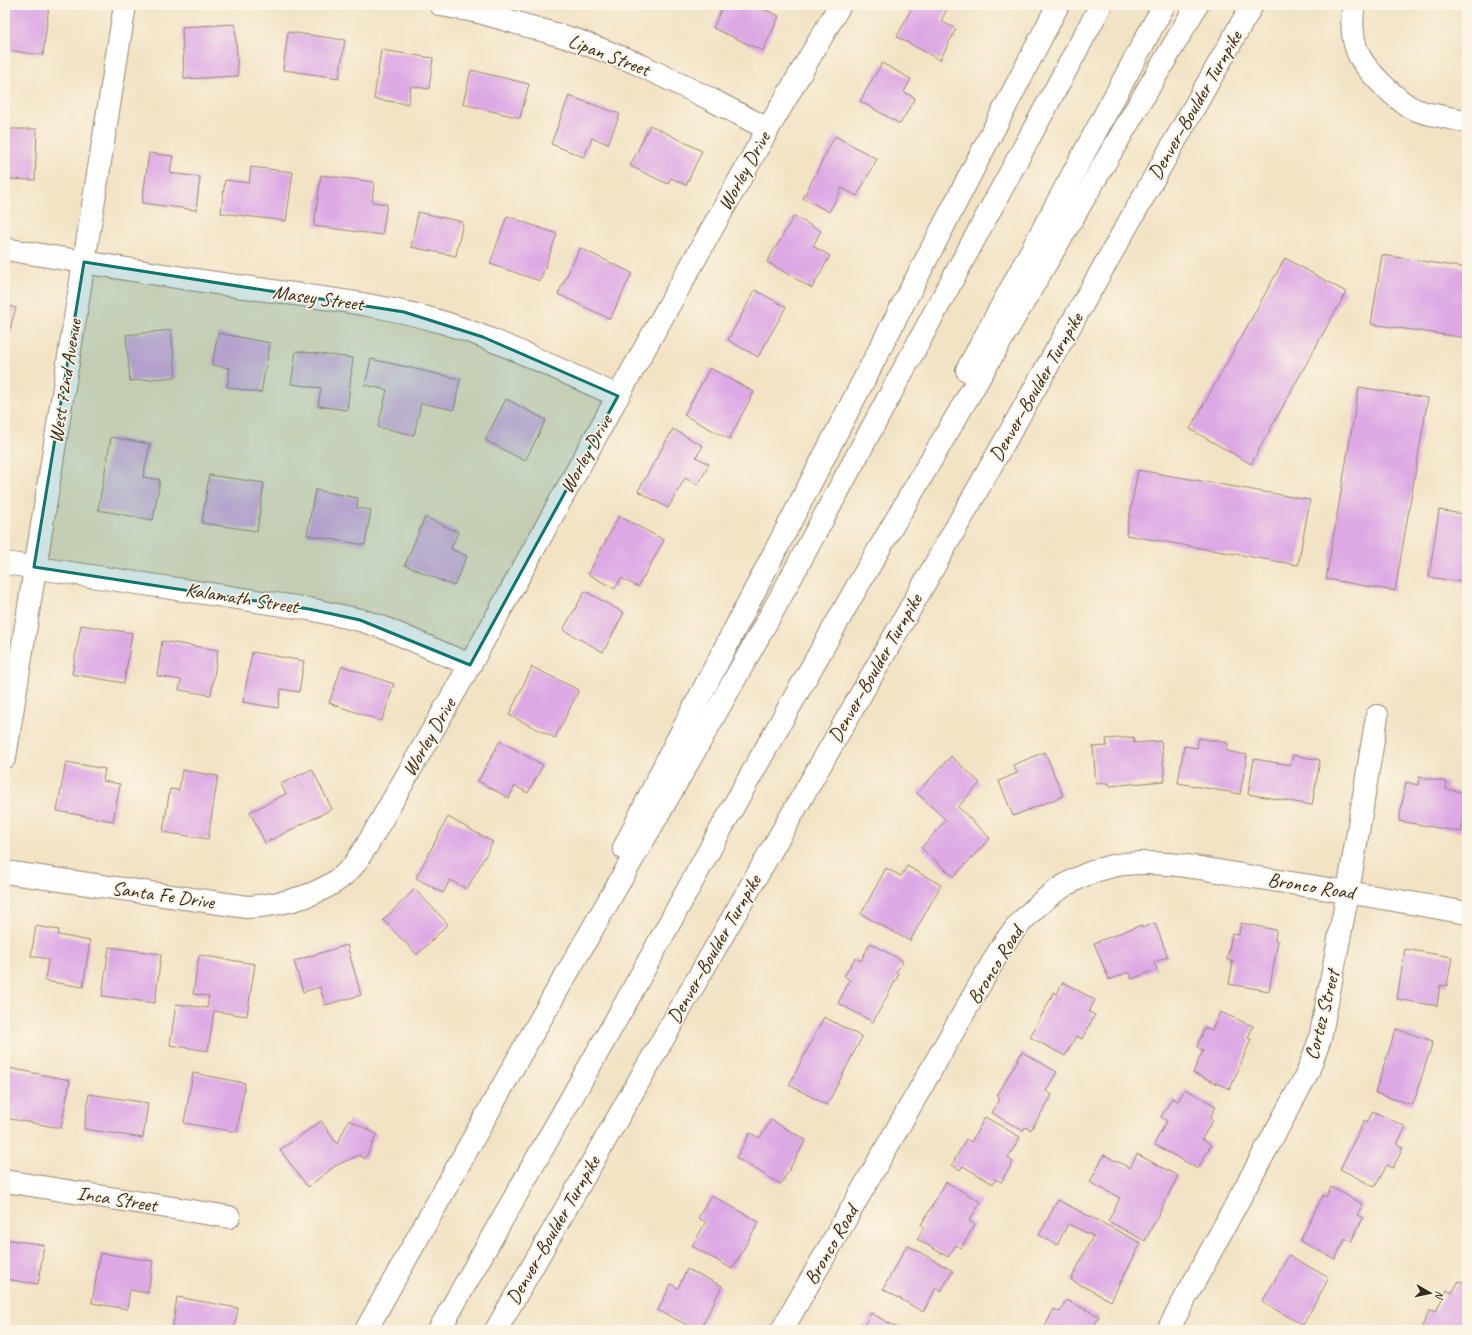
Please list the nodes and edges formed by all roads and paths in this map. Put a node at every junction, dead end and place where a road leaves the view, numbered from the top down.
1 (125, 5) edge
2 (441, 5) edge
3 (840, 5) edge
4 (1058, 5) edge
5 (1101, 5) edge
6 (1164, 5) edge
7 (1197, 5) edge
8 (1252, 5) edge
9 (1354, 5) edge
10 (1467, 121) edge
11 (768, 130) junction
12 (5, 249) edge
13 (84, 262) junction
14 (618, 396) junction
15 (5, 563) edge
16 (34, 567) junction
17 (858, 584) junction
18 (470, 665) junction
19 (1377, 716) dead end
20 (5, 757) edge
21 (5, 872) edge
22 (319, 890) joint
23 (1348, 892) junction
24 (1467, 913) edge
25 (520, 1055) junction
26 (5, 1182) edge
27 (229, 1217) dead end
28 (366, 1330) edge
29 (439, 1330) edge
30 (496, 1330) edge
31 (782, 1330) edge
32 (1168, 1330) edge

1 - 13 main road, West 72nd Avenue
2 - 11 main road, Lipan Street
3 - 11 main road, Worley Drive
4 - 25 main road
5 - 25 main road
6 - 17 main road
7 - 17 main road
8 - 30 main road, Denver–Boulder Turnpike
9 - 10 main road
11 - 14 main road, Worley Drive
12 - 13 main road, Masey Street
13 - 14 main road, Masey Street
13 - 16 main road, West 72nd Avenue
14 - 18 main road, Worley Drive
15 - 16 main road, Kalamath Street
16 - 18 main road, Kalamath Street
16 - 20 main road, West 72nd Avenue
17 - 29 main road
18 - 22 main road, Worley Drive
19 - 23 main road, Cortez Street
21 - 22 main road, Santa Fe Drive
23 - 24 main road, Bronco Road
23 - 31 main road, Bronco Road
23 - 32 main road, Cortez Street
25 - 28 main road
26 - 27 main road, Inca Street

